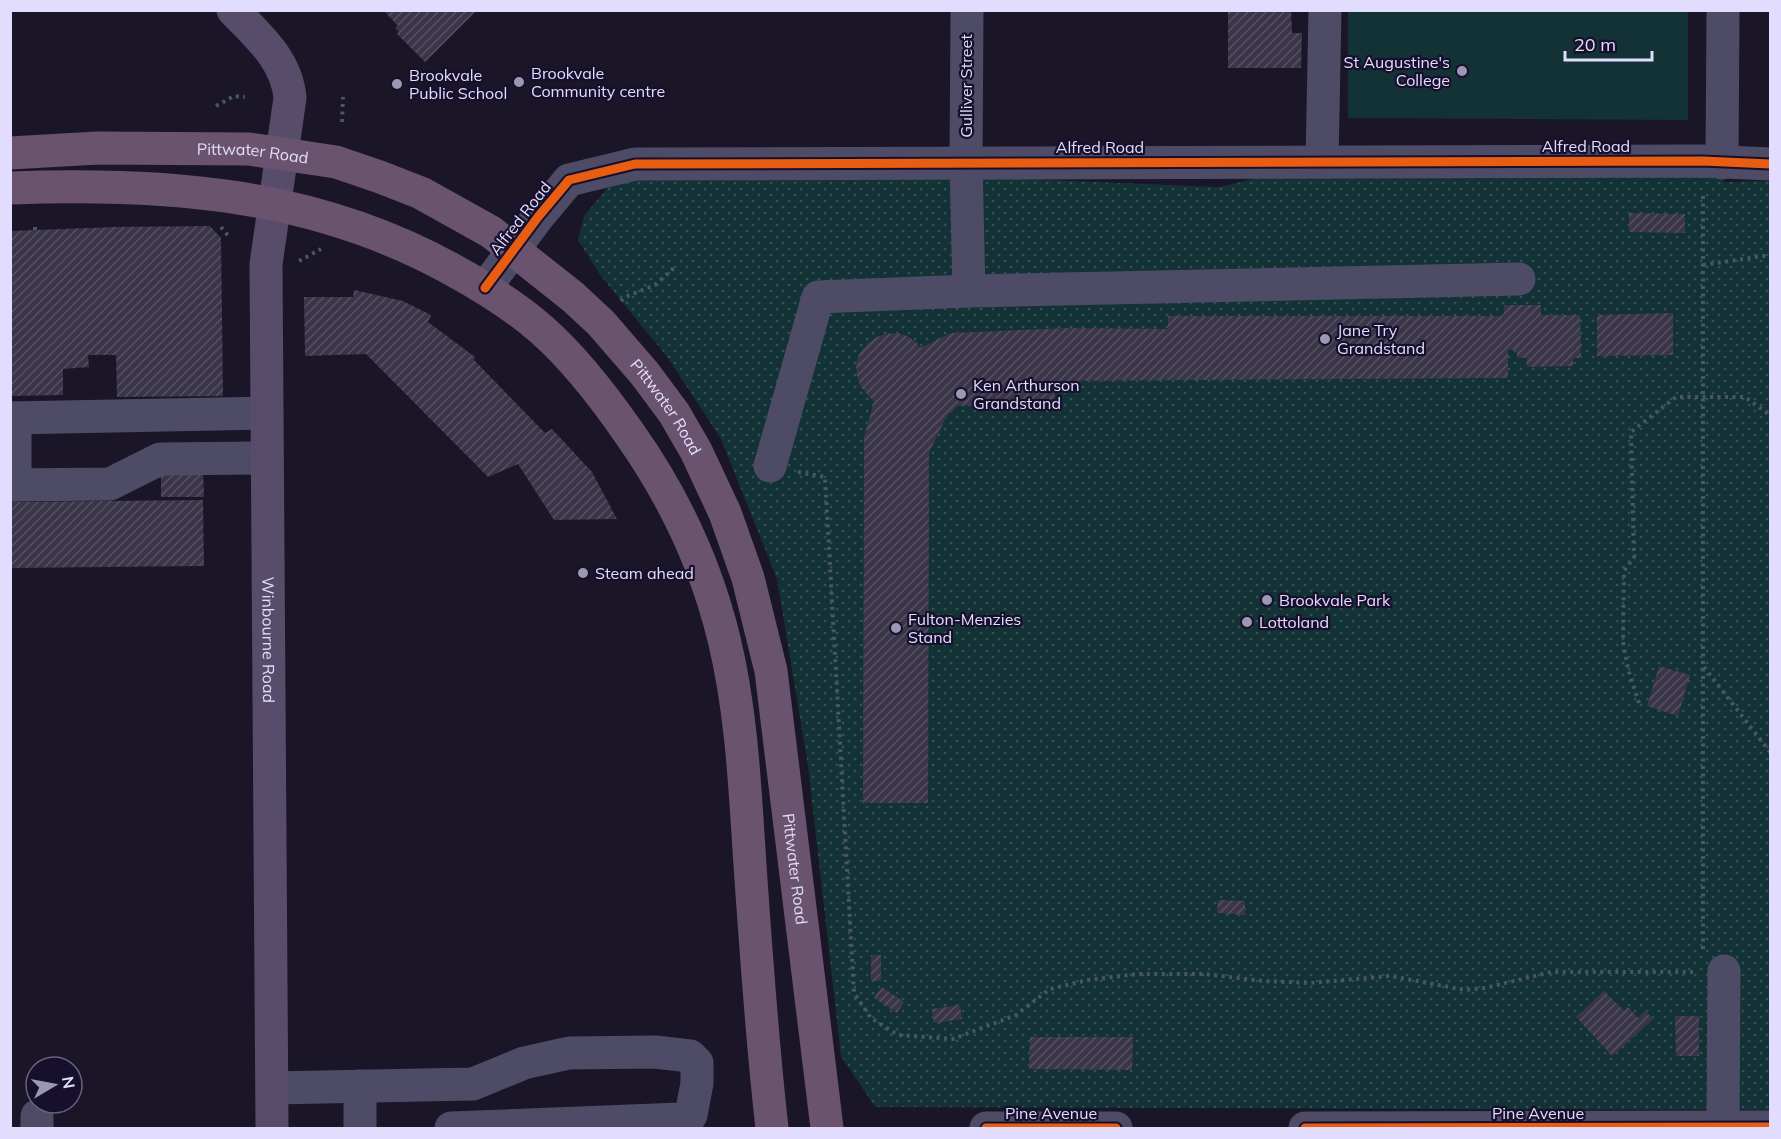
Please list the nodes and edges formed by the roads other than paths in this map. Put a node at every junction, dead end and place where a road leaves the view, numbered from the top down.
1 (233, 10) edge
2 (967, 10) edge
3 (1325, 10) edge
4 (1723, 10) edge
5 (10, 153) edge
6 (282, 153) junction
7 (966, 162) junction
8 (1322, 162) junction
9 (1713, 162) junction
10 (1770, 164) edge
11 (10, 188) edge
12 (275, 204) junction
13 (514, 250) junction
14 (1519, 279) dead end
15 (485, 288) junction
16 (969, 291) junction
17 (266, 413) junction
18 (210, 414) junction
19 (13, 418) edge
20 (212, 458) junction
21 (267, 458) junction
22 (770, 466) road end
23 (13, 485) edge
24 (1710, 968) road end
25 (457, 1085) junction
26 (360, 1086) junction
27 (272, 1088) junction
28 (580, 1125) edge
29 (1770, 1127) edge
30 (272, 1128) edge
31 (360, 1128) edge
32 (441, 1128) edge
33 (451, 1128) edge
34 (772, 1128) edge
35 (827, 1128) edge
36 (986, 1128) edge
37 (1116, 1128) edge
38 (1305, 1128) edge
39 (1723, 1128) edge

1 - 6 main road, Winbourne Road
2 - 7 street, Gulliver Street
3 - 8 street
4 - 9 street
5 - 6 highway, Pittwater Road
6 - 12 main road, Winbourne Road
6 - 13 highway, Pittwater Road
7 - 8 street, Alfred Road
7 - 13 street, Alfred Road
7 - 16 street, Gulliver Street
8 - 9 street, Alfred Road
9 - 10 street, Alfred Road
11 - 12 highway
12 - 15 highway
12 - 17 main road, Winbourne Road
13 - 15 street, Alfred Road
13 - 35 highway, Pittwater Road
14 - 16 street
15 - 34 highway
16 - 22 street
17 - 18 street
17 - 21 main road, Winbourne Road
18 - 19 street
18 - 20 street
19 - 23 street
20 - 21 street
20 - 23 street
21 - 27 main road, Winbourne Road
24 - 39 street
25 - 26 street
25 - 28 street
25 - 32 street
26 - 27 street
26 - 31 street
27 - 30 main road, Winbourne Road
28 - 33 street
29 - 39 street, Pine Avenue
36 - 37 street, Pine Avenue
38 - 39 street, Pine Avenue

